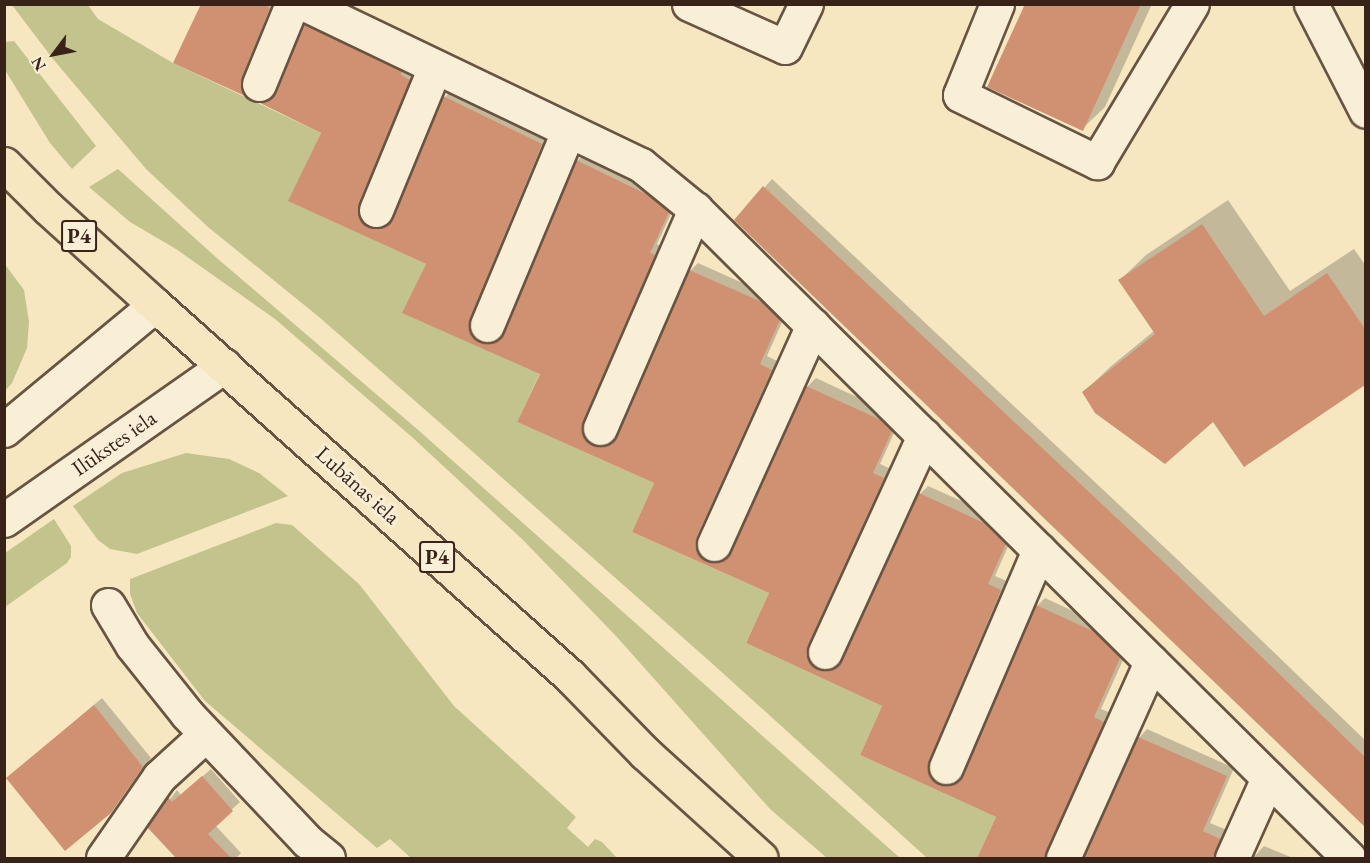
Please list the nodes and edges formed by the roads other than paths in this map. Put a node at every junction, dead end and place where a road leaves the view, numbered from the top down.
1 (292, 4) edge
2 (305, 4) edge
3 (689, 4) edge
4 (806, 4) edge
5 (997, 4) edge
6 (1192, 4) edge
7 (1311, 4) edge
8 (435, 67) junction
9 (259, 84) dead end
10 (1365, 111) edge
11 (568, 130) junction
12 (4, 164) edge
13 (695, 209) junction
14 (376, 210) dead end
15 (155, 305) junction
16 (487, 325) dead end
17 (813, 325) junction
18 (224, 366) junction
19 (600, 428) dead end
20 (4, 430) edge
21 (924, 436) junction
22 (4, 520) edge
23 (714, 544) dead end
24 (1039, 550) junction
25 (108, 605) dead end
26 (825, 652) dead end
27 (1151, 662) junction
28 (205, 735) junction
29 (946, 767) dead end
30 (1268, 778) junction
31 (103, 858) edge
32 (328, 858) edge
33 (761, 858) edge
34 (1063, 858) edge
35 (1232, 858) edge
36 (1349, 858) edge

1 - 9 street
2 - 8 street
3 - 4 street
5 - 6 street
7 - 10 street
8 - 11 street
8 - 14 street
11 - 13 street
11 - 16 street
12 - 15 main road, Lubānas iela / P4
13 - 17 street
13 - 19 street
15 - 18 main road, Lubānas iela / P4
15 - 20 street
17 - 21 street
17 - 23 street
18 - 22 street, Ilūkstes iela
18 - 33 main road, Lubānas iela / P4
21 - 24 street
21 - 26 street
24 - 27 street
24 - 29 street
25 - 28 street
27 - 30 street
27 - 34 street
28 - 31 street
28 - 32 street
30 - 35 street
30 - 36 street

